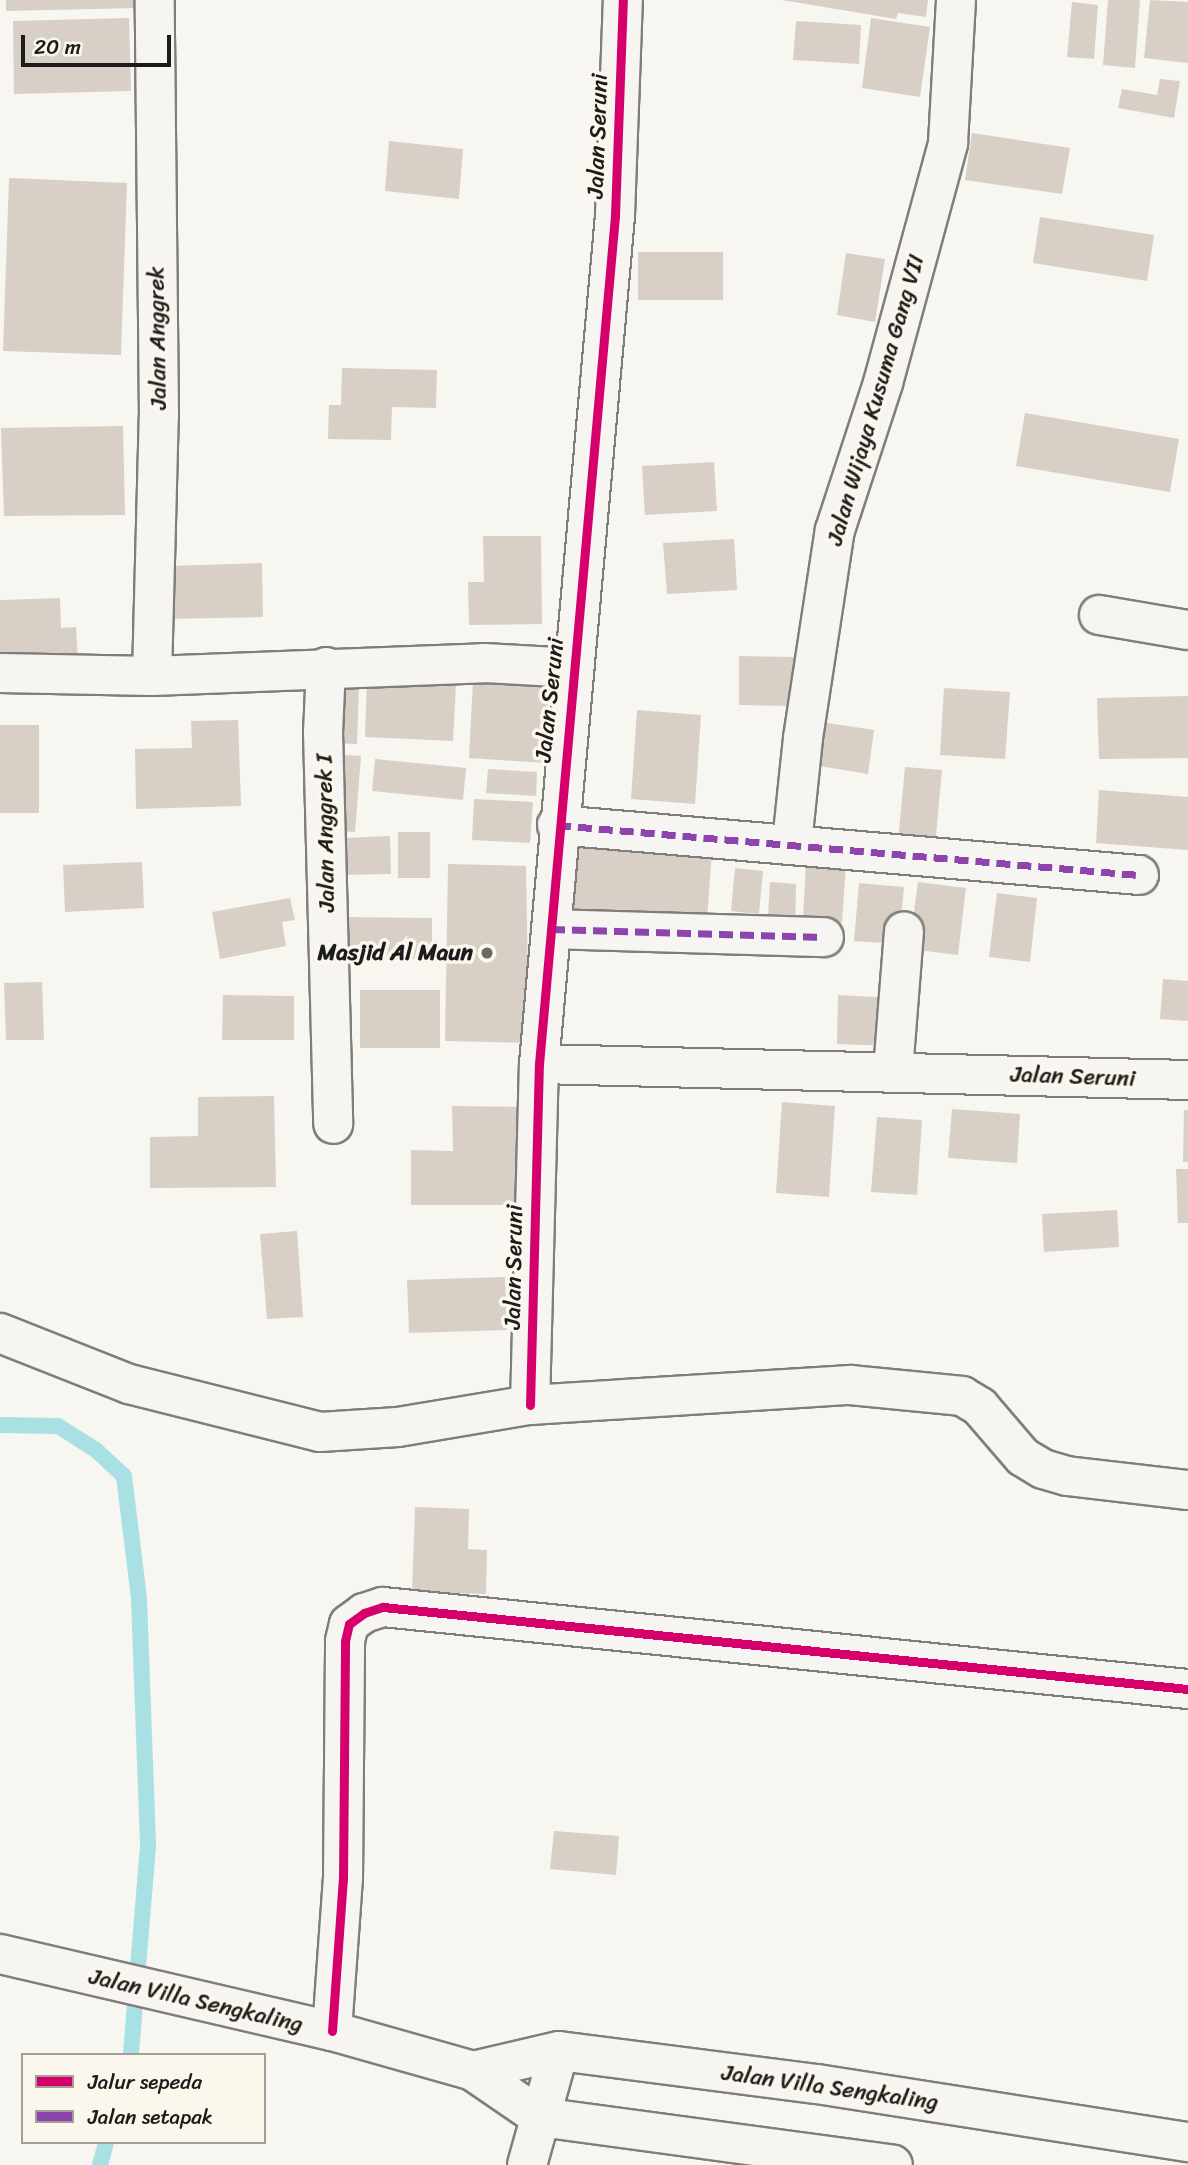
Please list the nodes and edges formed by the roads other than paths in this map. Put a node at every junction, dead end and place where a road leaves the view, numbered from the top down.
1 (155, 0) edge
2 (623, 0) edge
3 (956, 0) edge
4 (1099, 615) dead end
5 (1188, 630) edge
6 (326, 667) junction
7 (573, 668) junction
8 (0, 673) edge
9 (152, 676) junction
10 (557, 825) junction
11 (792, 843) junction
12 (1139, 874) dead end
13 (551, 929) junction
14 (904, 931) dead end
15 (824, 937) dead end
16 (539, 1064) junction
17 (893, 1071) junction
18 (1188, 1080) edge
19 (333, 1124) dead end
20 (0, 1333) edge
21 (530, 1405) junction
22 (1188, 1490) edge
23 (1188, 1689) edge
24 (0, 1954) edge
25 (319, 2029) junction
26 (558, 2051) junction
27 (473, 2071) junction
28 (540, 2117) junction
29 (1173, 2149) edge
30 (527, 2165) edge
31 (893, 2165) edge

1 - 9 street, Jalan Anggrek
2 - 7 street, Jalan Seruni
3 - 11 street, Jalan Wijaya Kusuma Gang VII
4 - 5 street
6 - 7 street
6 - 9 street
6 - 19 street, Jalan Anggrek I
7 - 10 street, Jalan Seruni
8 - 9 street
10 - 11 street
10 - 13 street, Jalan Seruni
11 - 12 street
13 - 15 street
13 - 16 street, Jalan Seruni
14 - 17 street
16 - 17 street, Jalan Seruni
16 - 21 street, Jalan Seruni
17 - 18 street, Jalan Seruni
20 - 21 street
21 - 22 street
23 - 25 street
24 - 25 street, Jalan Villa Sengkaling
25 - 27 street, Jalan Villa Sengkaling
26 - 27 street, Jalan Villa Sengkaling
26 - 28 street
26 - 29 street, Jalan Villa Sengkaling
27 - 28 street, Jalan Villa Sengkaling
28 - 30 street
28 - 31 street, Jalan Villa Sengkaling

